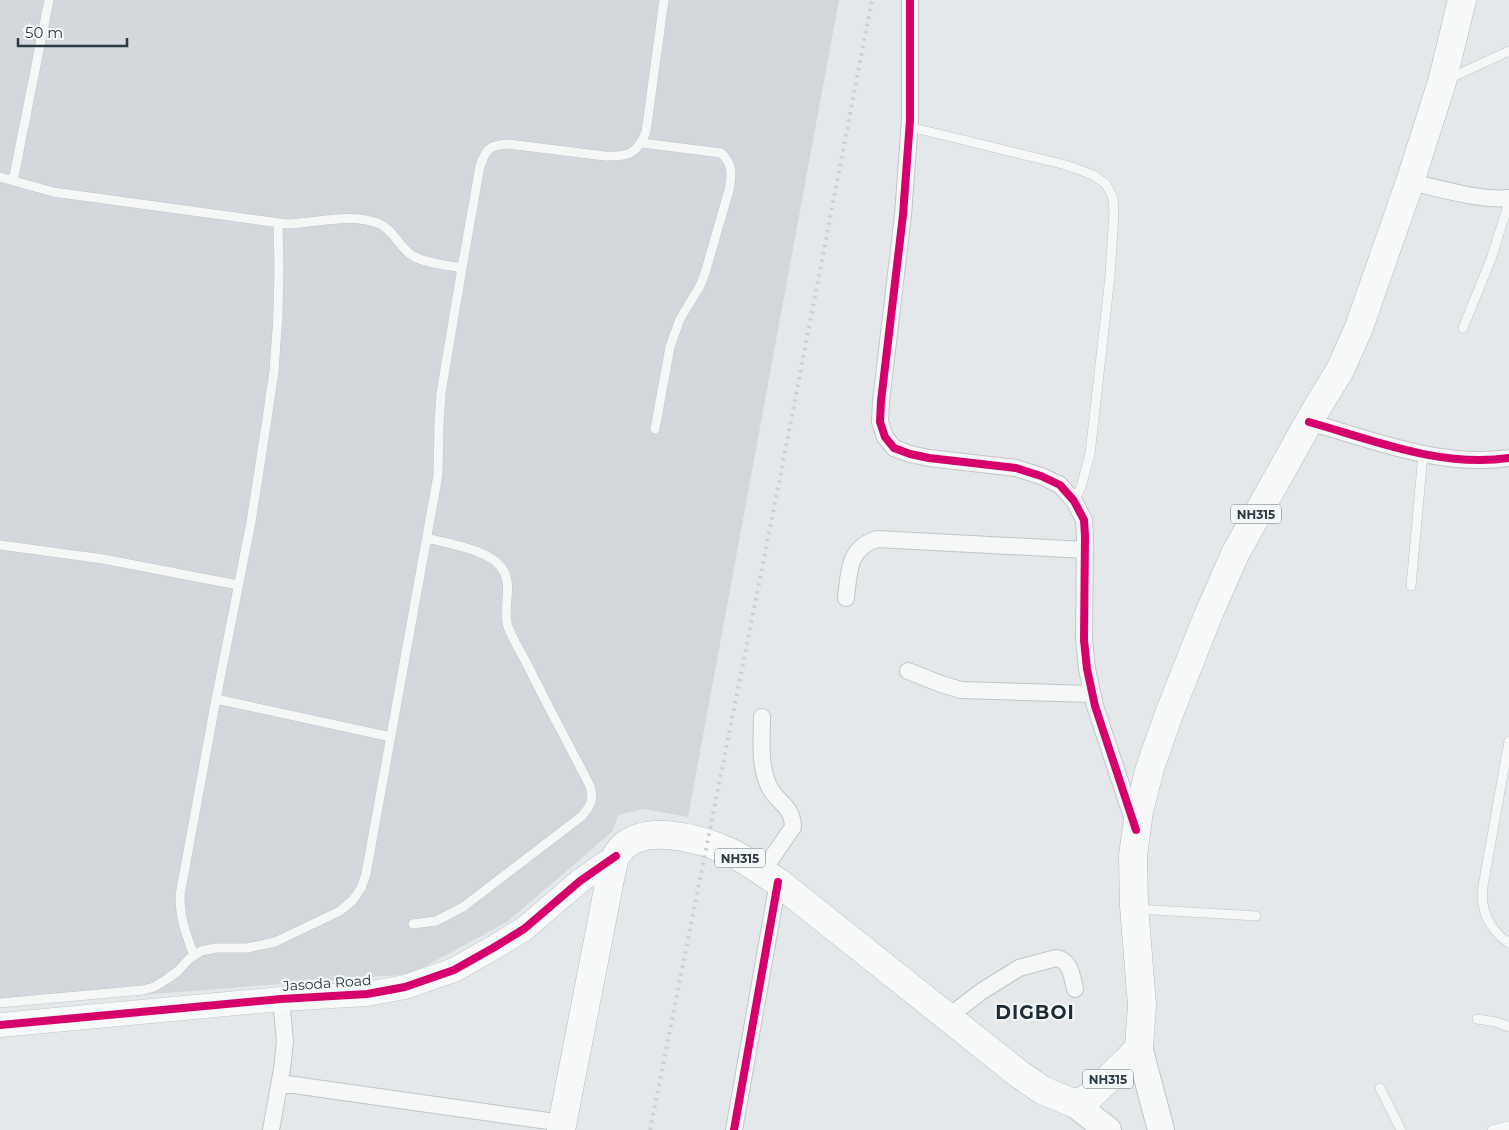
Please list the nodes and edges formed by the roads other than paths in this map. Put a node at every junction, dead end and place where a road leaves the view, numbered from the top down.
1 (50, 0) edge
2 (664, 0) edge
3 (910, 0) edge
4 (1462, 0) edge
5 (1509, 51) edge
6 (1442, 82) junction
7 (910, 126) junction
8 (642, 143) junction
9 (0, 177) edge
10 (13, 181) junction
11 (1410, 182) junction
12 (1509, 198) edge
13 (1509, 202) edge
14 (278, 223) junction
15 (462, 268) junction
16 (1463, 328) dead end
17 (1309, 422) junction
18 (654, 429) dead end
19 (1423, 454) junction
20 (1509, 458) edge
21 (1074, 501) junction
22 (427, 538) junction
23 (0, 545) edge
24 (1085, 550) junction
25 (238, 585) junction
26 (1411, 586) dead end
27 (846, 598) dead end
28 (908, 671) dead end
29 (1092, 694) junction
30 (216, 699) junction
31 (762, 717) dead end
32 (391, 737) junction
33 (1509, 741) edge
34 (1136, 830) junction
35 (616, 856) junction
36 (770, 877) junction
37 (1134, 908) junction
38 (1256, 916) dead end
39 (413, 924) dead end
40 (1509, 943) edge
41 (194, 956) junction
42 (1075, 989) dead end
43 (281, 999) junction
44 (0, 1003) edge
45 (948, 1018) junction
46 (1477, 1019) dead end
47 (0, 1025) edge
48 (1509, 1027) edge
49 (1139, 1047) junction
50 (280, 1083) junction
51 (1380, 1088) dead end
52 (1073, 1103) junction
53 (1509, 1126) edge
54 (562, 1127) edge
55 (271, 1130) edge
56 (734, 1130) edge
57 (1108, 1130) edge
58 (1162, 1130) edge
59 (1401, 1130) edge
60 (1492, 1130) edge

1 - 10 lane
2 - 8 lane
3 - 7 street
4 - 6 highway, NH315
5 - 6 lane
6 - 11 highway, NH315
7 - 21 street
7 - 21 lane
8 - 15 lane
8 - 18 lane
9 - 10 lane
10 - 14 lane
11 - 12 street
11 - 17 highway, NH315
13 - 16 lane
14 - 15 lane
14 - 25 lane
15 - 22 lane
17 - 19 street
17 - 34 highway, NH315
19 - 20 street
19 - 26 lane
21 - 24 street
22 - 32 lane
22 - 39 lane
23 - 25 lane
24 - 27 street
24 - 29 street
25 - 30 lane
28 - 29 street
29 - 34 street
30 - 32 lane
30 - 41 lane
31 - 36 street
32 - 41 lane
33 - 40 lane
34 - 37 highway, NH315
35 - 36 highway, NH315
35 - 43 street, Jasoda Road
35 - 54 highway
36 - 45 highway, NH315
36 - 56 street
37 - 38 lane
37 - 49 highway, NH315
41 - 44 lane
42 - 45 street
43 - 47 street, Jasoda Road
43 - 50 street
45 - 52 highway, NH315
46 - 48 lane
49 - 52 highway, NH315
49 - 58 main road
50 - 54 street
50 - 55 street
51 - 59 lane
52 - 57 main road
53 - 60 lane

